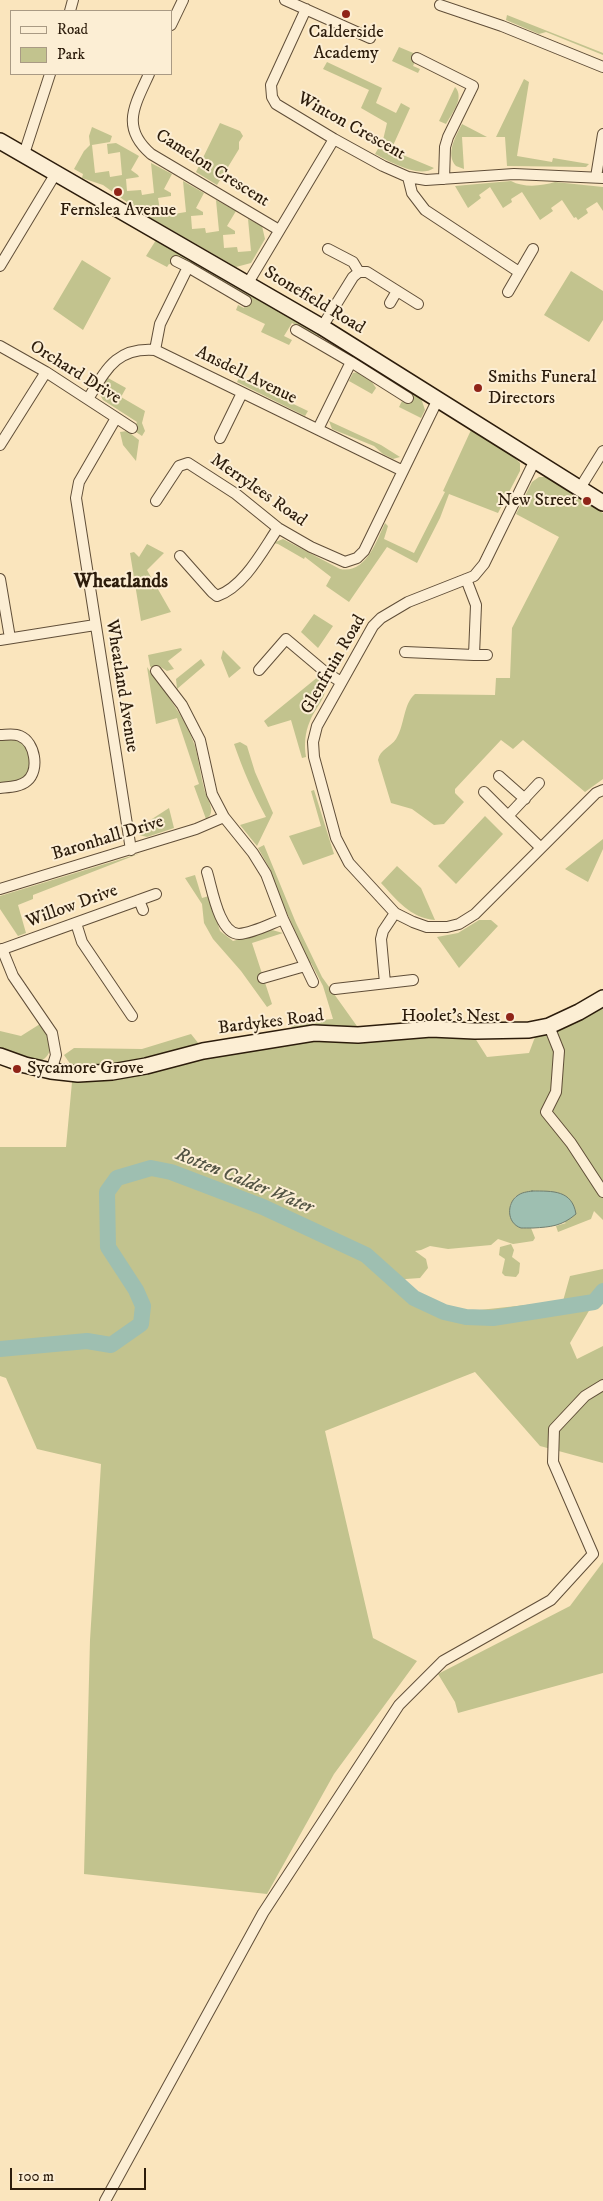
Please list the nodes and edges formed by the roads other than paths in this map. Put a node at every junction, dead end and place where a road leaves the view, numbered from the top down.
1 (183, 0) edge
2 (285, 0) edge
3 (440, 6) dead end
4 (306, 9) junction
5 (172, 23) edge
6 (370, 38) dead end
7 (417, 58) dead end
8 (603, 67) edge
9 (50, 75) edge
10 (149, 75) edge
11 (603, 134) edge
12 (334, 139) junction
13 (0, 140) edge
14 (24, 154) junction
15 (56, 173) junction
16 (408, 177) junction
17 (600, 177) edge
18 (444, 179) junction
19 (279, 230) junction
20 (328, 249) dead end
21 (533, 249) dead end
22 (176, 261) dead end
23 (0, 266) edge
24 (188, 267) junction
25 (359, 272) junction
26 (519, 272) junction
27 (248, 283) junction
28 (397, 292) junction
29 (508, 292) dead end
30 (246, 301) dead end
31 (390, 303) dead end
32 (418, 304) dead end
33 (322, 326) junction
34 (296, 330) dead end
35 (0, 346) edge
36 (154, 350) junction
37 (351, 362) junction
38 (46, 372) junction
39 (242, 393) junction
40 (88, 398) junction
41 (408, 398) dead end
42 (438, 399) junction
43 (116, 418) junction
44 (132, 428) dead end
45 (318, 429) junction
46 (220, 438) dead end
47 (0, 445) edge
48 (603, 451) edge
49 (534, 460) junction
50 (403, 471) junction
51 (580, 488) junction
52 (156, 501) dead end
53 (603, 503) edge
54 (278, 528) junction
55 (180, 556) dead end
56 (0, 579) edge
57 (466, 579) junction
58 (95, 625) junction
59 (5, 639) edge
60 (405, 652) dead end
61 (474, 655) junction
62 (487, 655) dead end
63 (156, 670) dead end
64 (259, 670) dead end
65 (341, 682) junction
66 (0, 736) edge
67 (499, 776) dead end
68 (539, 783) dead end
69 (0, 788) edge
70 (603, 790) edge
71 (484, 792) dead end
72 (525, 799) junction
73 (508, 816) junction
74 (224, 817) junction
75 (541, 848) junction
76 (131, 850) junction
77 (208, 872) dead end
78 (0, 888) edge
79 (156, 894) dead end
80 (139, 900) junction
81 (143, 910) dead end
82 (395, 913) junction
83 (284, 919) junction
84 (76, 923) junction
85 (1, 950) edge
86 (305, 966) junction
87 (263, 978) dead end
88 (412, 980) dead end
89 (313, 982) dead end
90 (385, 983) junction
91 (335, 989) dead end
92 (603, 998) edge
93 (122, 1000) junction
94 (112, 1007) dead end
95 (132, 1016) dead end
96 (549, 1026) junction
97 (0, 1056) edge
98 (51, 1071) junction
99 (603, 1192) edge
100 (603, 1385) edge
101 (105, 2201) edge

1 - 5 street
2 - 4 street
3 - 8 street
4 - 6 street
4 - 12 street, Winton Crescent
7 - 18 street
9 - 14 street
10 - 19 street, Camelon Crescent
11 - 17 street
12 - 16 street, Winton Crescent
12 - 19 street
13 - 14 street, Stonefield Road
14 - 15 street, Stonefield Road
15 - 23 street
15 - 27 street, Stonefield Road
16 - 18 street, Winton Crescent
16 - 26 street
17 - 18 street, Winton Crescent
19 - 27 street
20 - 25 street
21 - 26 street
22 - 24 street
24 - 30 street
24 - 36 street
25 - 28 street
25 - 33 street
26 - 29 street
27 - 33 street, Stonefield Road
28 - 31 street
28 - 32 street
33 - 42 street, Stonefield Road
34 - 37 street
35 - 38 street, Orchard Drive
36 - 39 street, Ansdell Avenue
36 - 40 street
37 - 41 street
37 - 45 street
38 - 40 street, Orchard Drive
38 - 47 street
39 - 45 street, Ansdell Avenue
39 - 46 street
40 - 43 street, Orchard Drive
42 - 49 street, Stonefield Road
42 - 50 street, Merrylees Road
43 - 44 street, Orchard Drive
43 - 58 street, Wheatland Avenue
45 - 50 street, Ansdell Avenue
48 - 51 street
49 - 51 street, Stonefield Road
49 - 57 street, Glenfruin Road
50 - 54 street, Merrylees Road
51 - 53 street, Stonefield Road
52 - 54 street, Merrylees Road
54 - 55 street
56 - 59 street
57 - 61 street
57 - 65 street, Glenfruin Road
58 - 59 street
58 - 76 street, Wheatland Avenue
60 - 61 street
61 - 62 street
63 - 74 street
64 - 65 street
65 - 82 street, Glenfruin Road
66 - 69 street
67 - 72 street
68 - 72 street
70 - 75 street, Glenfruin Road
71 - 73 street
72 - 73 street
73 - 75 street
74 - 76 street, Baronhall Drive
74 - 83 street
75 - 82 street, Glenfruin Road
76 - 78 street, Baronhall Drive
77 - 83 street
79 - 80 street, Willow Drive
80 - 81 street
80 - 84 street, Willow Drive
82 - 90 street
83 - 86 street
84 - 85 street, Willow Drive
84 - 93 street
85 - 98 street
86 - 87 street
86 - 89 street
88 - 90 street
90 - 91 street
92 - 96 street, Bardykes Road
93 - 94 street
93 - 95 street
96 - 98 street, Bardykes Road
96 - 99 street
97 - 98 street, Bardykes Road
100 - 101 street

